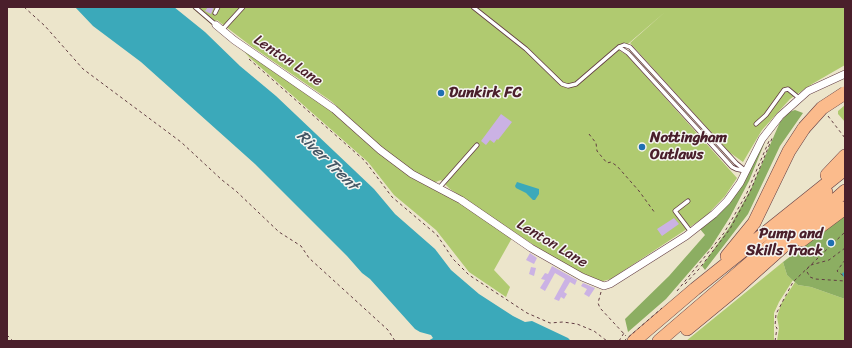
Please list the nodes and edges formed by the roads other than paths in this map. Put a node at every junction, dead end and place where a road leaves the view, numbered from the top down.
1 (195, 7) edge
2 (218, 7) edge
3 (243, 7) edge
4 (473, 7) edge
5 (215, 13) dead end
6 (219, 28) junction
7 (845, 74) edge
8 (845, 93) edge
9 (799, 98) junction
10 (756, 124) dead end
11 (477, 145) dead end
12 (845, 156) edge
13 (845, 169) edge
14 (746, 171) junction
15 (845, 172) edge
16 (438, 189) junction
17 (845, 191) edge
18 (688, 201) dead end
19 (845, 208) edge
20 (793, 209) junction
21 (691, 232) junction
22 (738, 286) junction
23 (695, 289) junction
24 (688, 322) junction
25 (628, 336) edge
26 (659, 341) edge
27 (672, 341) edge

1 - 6 lane
2 - 5 lane
3 - 6 lane
4 - 14 lane
6 - 16 street, Lenton Lane
7 - 9 street
8 - 23 highway, bridge
9 - 10 lane
9 - 14 street
11 - 16 lane
12 - 20 highway
13 - 20 highway
14 - 21 street
15 - 24 highway
16 - 21 street, Lenton Lane
17 - 22 highway
18 - 21 lane
19 - 22 highway
20 - 23 highway
22 - 24 highway
23 - 25 highway
24 - 26 highway
24 - 27 highway

